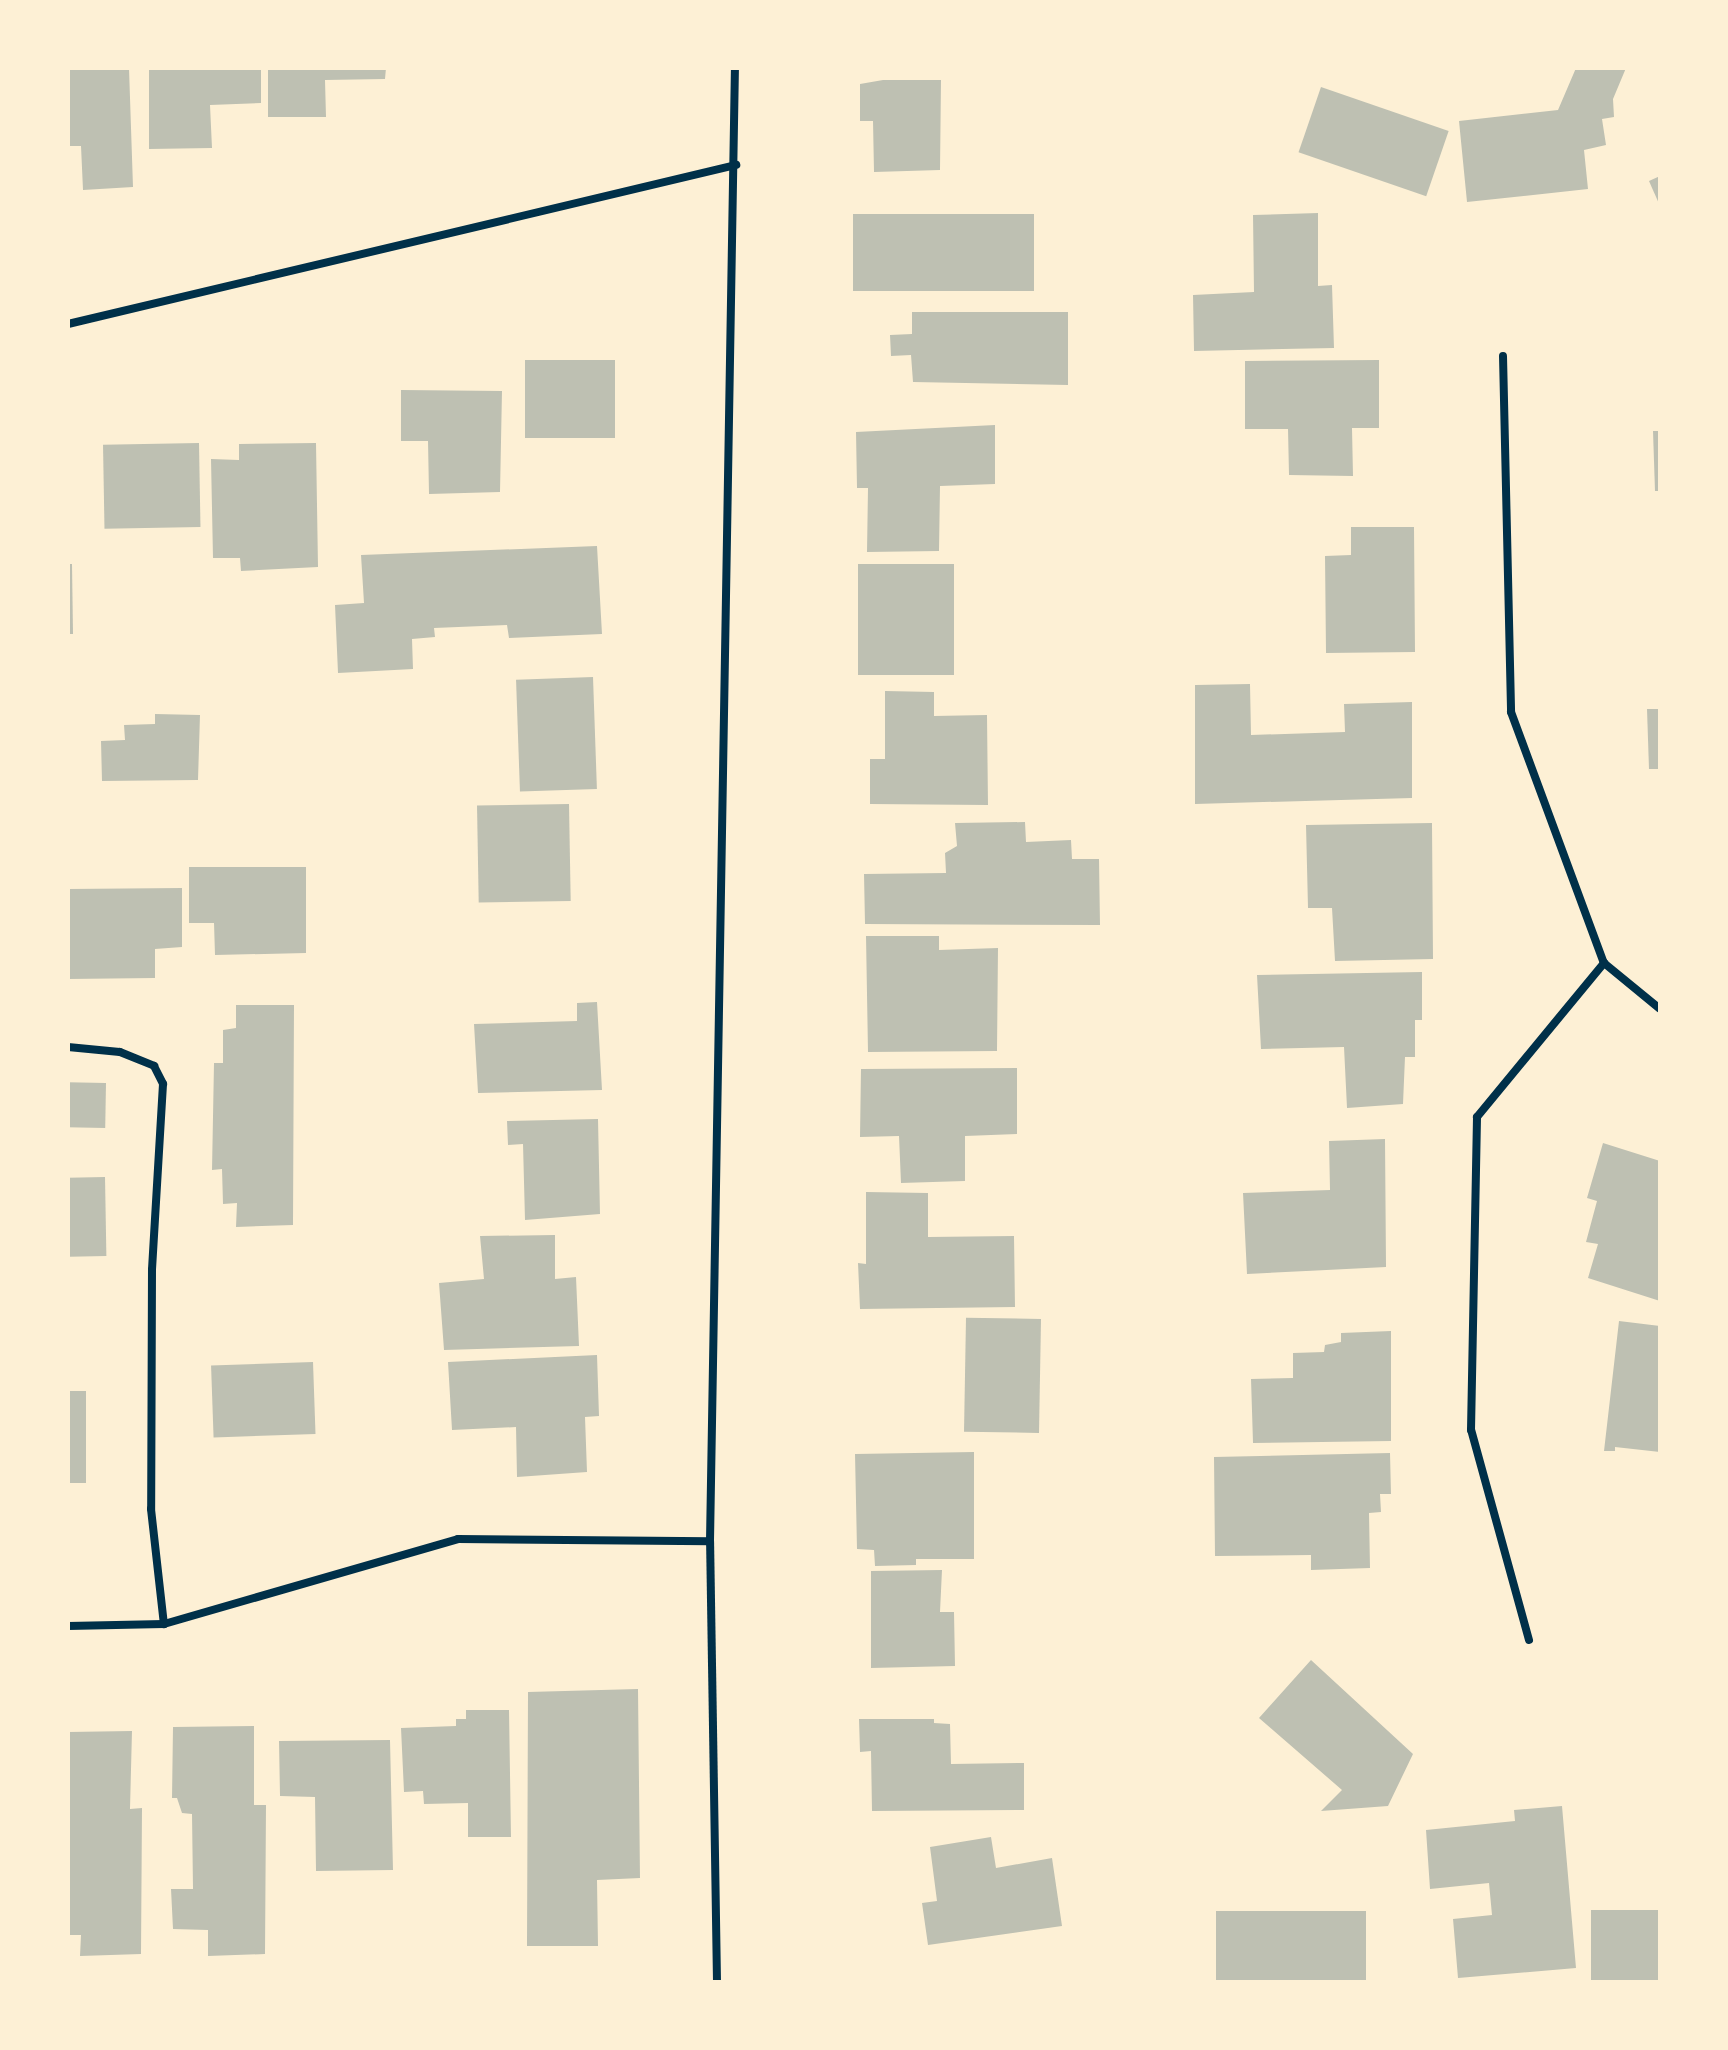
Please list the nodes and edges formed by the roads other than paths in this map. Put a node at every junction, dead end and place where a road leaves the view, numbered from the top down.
1 (735, 68) edge
2 (736, 165) junction
3 (68, 324) edge
4 (1503, 356) dead end
5 (1604, 963) junction
6 (1660, 1009) edge
7 (68, 1047) edge
8 (710, 1541) junction
9 (164, 1624) junction
10 (68, 1626) edge
11 (1529, 1640) dead end
12 (717, 1982) edge

1 - 2 street
2 - 3 street
2 - 8 street
4 - 5 street
5 - 6 street
5 - 11 street
7 - 9 street
8 - 9 street
8 - 12 street
9 - 10 street

